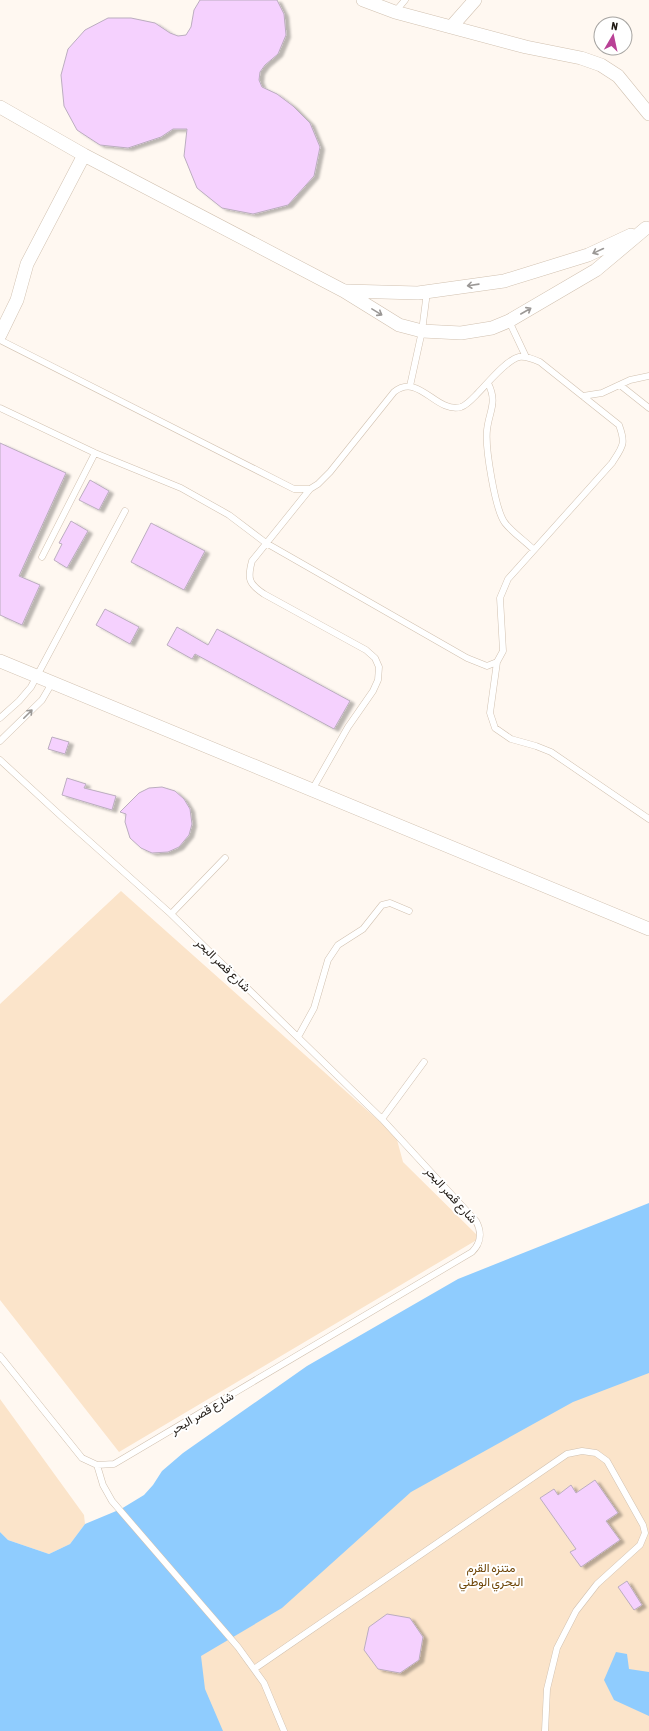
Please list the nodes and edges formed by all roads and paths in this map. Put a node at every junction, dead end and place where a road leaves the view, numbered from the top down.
1 (363, 0) edge
2 (406, 0) edge
3 (475, 0) edge
4 (396, 12) junction
5 (452, 26) junction
6 (0, 107) edge
7 (649, 114) edge
8 (84, 156) junction
9 (648, 227) edge
10 (344, 291) junction
11 (427, 292) junction
12 (509, 321) junction
13 (422, 331) junction
14 (0, 335) edge
15 (0, 340) edge
16 (526, 357) junction
17 (649, 376) edge
18 (488, 383) junction
19 (410, 386) junction
20 (620, 386) junction
21 (583, 396) junction
22 (0, 408) edge
23 (649, 408) edge
24 (95, 452) junction
25 (310, 489) junction
26 (125, 512) dead end
27 (266, 543) junction
28 (534, 550) junction
29 (42, 557) dead end
30 (0, 661) edge
31 (497, 662) junction
32 (37, 676) junction
33 (52, 683) junction
34 (0, 718) edge
35 (0, 741) edge
36 (0, 760) edge
37 (312, 790) junction
38 (649, 819) edge
39 (225, 858) dead end
40 (409, 911) dead end
41 (171, 914) junction
42 (649, 929) edge
43 (298, 1037) junction
44 (424, 1062) dead end
45 (382, 1119) junction
46 (0, 1356) edge
47 (97, 1465) junction
48 (254, 1669) junction
49 (284, 1731) edge
50 (545, 1731) edge

1 - 4 street
2 - 4 lane
3 - 5 street
4 - 5 street
5 - 7 street
6 - 8 street
8 - 10 street
8 - 14 street
9 -> 11 street
12 -> 9 street
10 - 11 street
10 -> 13 street
11 - 13 lane
12 - 13 street
12 - 16 lane
13 - 19 lane
15 - 25 lane
16 - 18 lane
16 - 21 lane
17 - 20 lane
18 - 19 lane
18 - 28 lane
19 - 25 lane
20 - 21 lane
20 - 23 lane
21 - 28 lane
22 - 24 lane
24 - 27 lane
24 - 29 lane
25 - 27 lane
26 - 32 lane
27 - 31 lane
27 - 37 lane
28 - 31 lane
30 - 32 street
31 - 38 lane
32 - 33 street
32 - 34 lane
35 -> 33 lane
33 - 37 street
36 - 41 lane, شارع قصر البحر
37 - 42 street
39 - 41 lane
40 - 43 lane
41 - 43 lane, شارع قصر البحر
43 - 45 lane, شارع قصر البحر
44 - 45 lane
45 - 47 lane, شارع قصر البحر
46 - 47 lane
47 - 48 lane
48 - 49 lane
48 - 50 lane

